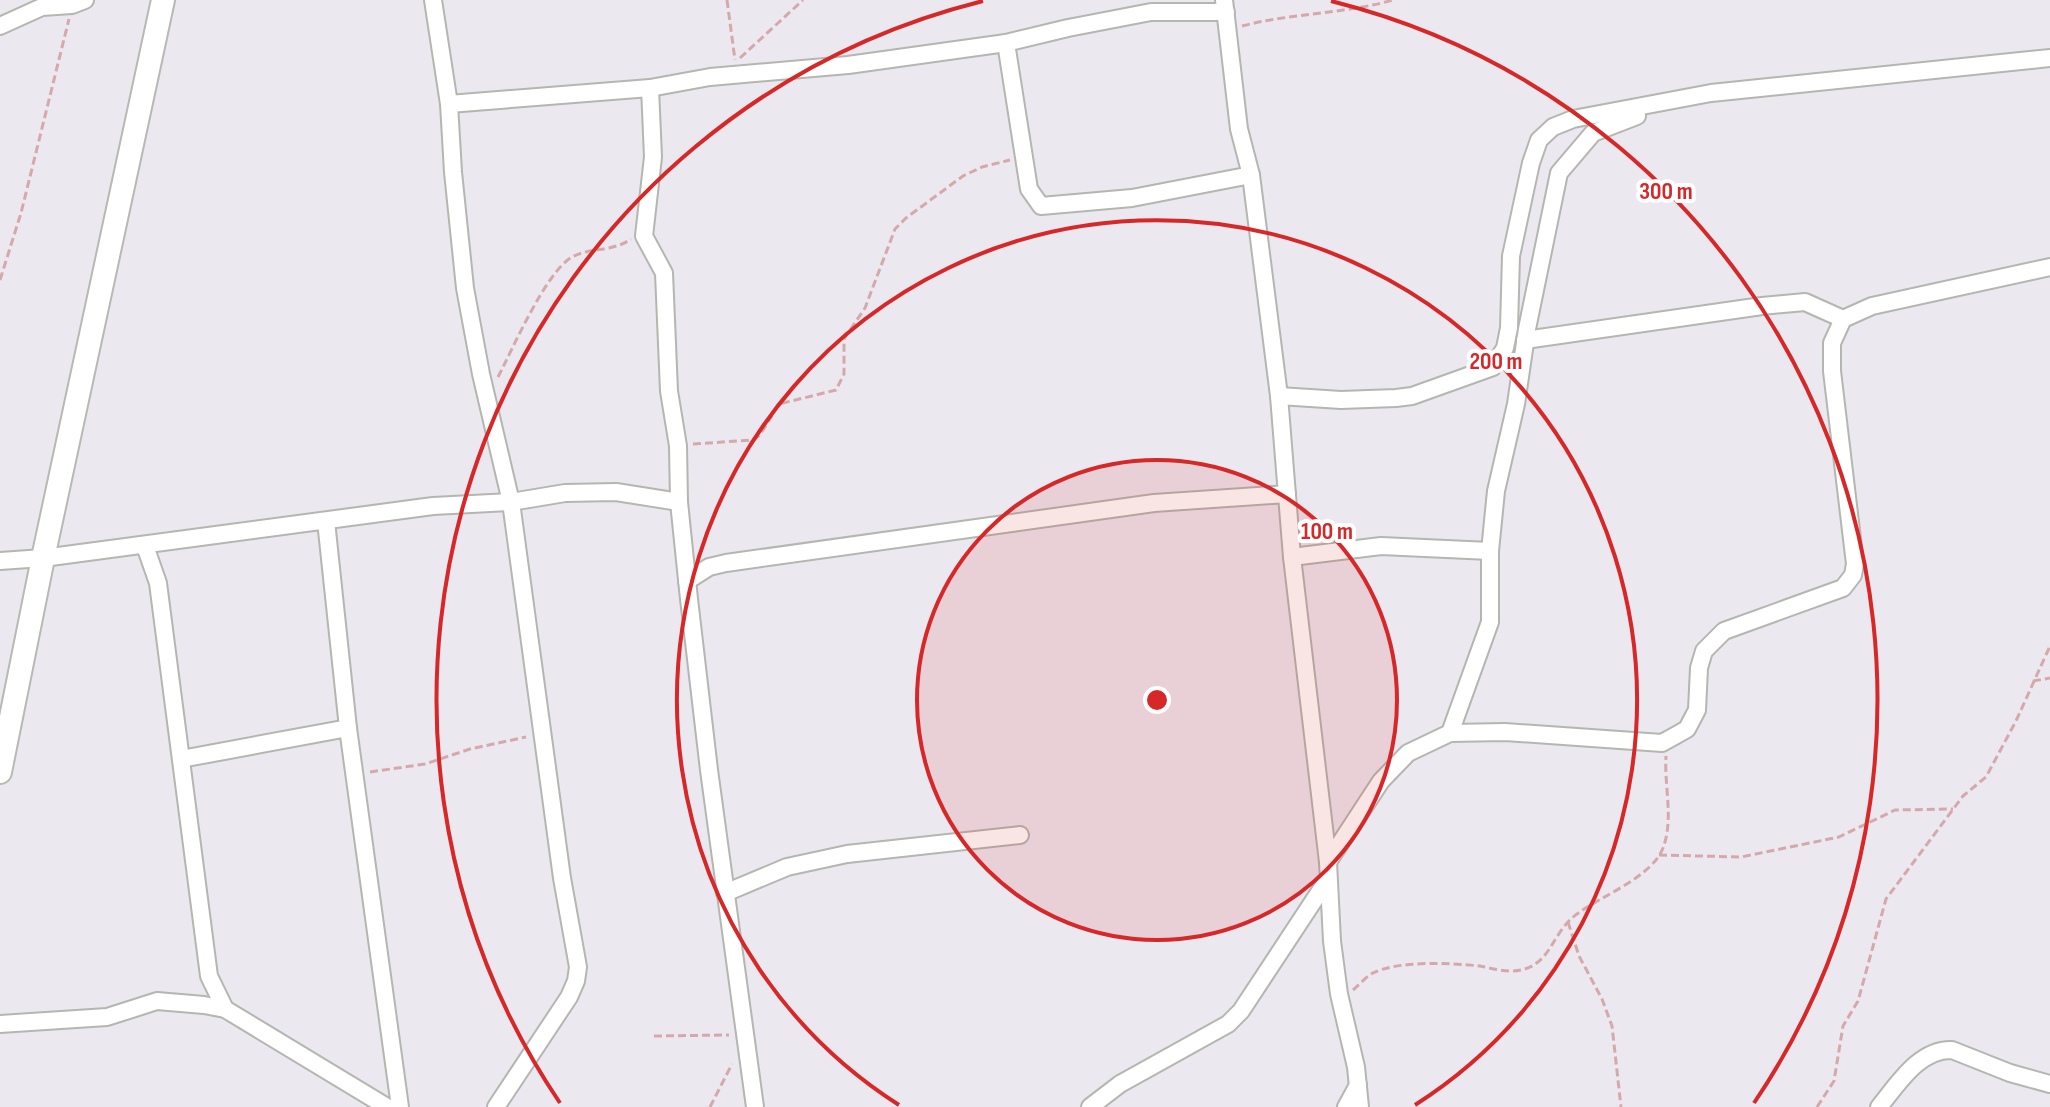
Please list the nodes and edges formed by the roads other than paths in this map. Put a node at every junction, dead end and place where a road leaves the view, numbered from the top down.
1 (163, 0) edge
2 (433, 0) edge
3 (79, 2) edge
4 (1225, 6) edge
5 (2, 24) edge
6 (1006, 43) junction
7 (2050, 58) edge
8 (650, 88) junction
9 (1711, 93) junction
10 (449, 104) junction
11 (1251, 175) junction
12 (2050, 267) edge
13 (1843, 319) junction
14 (1525, 340) junction
15 (1279, 396) junction
16 (1287, 494) junction
17 (511, 502) junction
18 (679, 502) junction
19 (326, 521) junction
20 (145, 546) junction
21 (684, 549) junction
22 (1490, 551) junction
23 (1292, 557) junction
24 (43, 558) junction
25 (0, 561) edge
26 (709, 567) junction
27 (687, 581) junction
28 (348, 728) junction
29 (1450, 733) junction
30 (181, 759) junction
31 (0, 772) edge
32 (1020, 835) dead end
33 (1328, 870) junction
34 (725, 893) junction
35 (225, 1009) junction
36 (0, 1024) edge
37 (2050, 1084) edge
38 (1358, 1085) junction
39 (387, 1107) edge
40 (400, 1107) edge
41 (496, 1107) edge
42 (755, 1107) edge
43 (1090, 1107) edge
44 (1346, 1107) edge
45 (1360, 1107) edge
46 (1879, 1107) edge

1 - 24 street
2 - 10 street
3 - 5 street
4 - 6 street
4 - 11 street
6 - 8 street
6 - 11 street
7 - 9 street
8 - 10 street
8 - 18 street
9 - 14 street
9 - 15 street
10 - 17 street
11 - 15 street
12 - 13 street
13 - 14 street
13 - 29 street
14 - 22 street
15 - 16 street
16 - 23 street
16 - 26 street
17 - 18 street
17 - 19 street
17 - 41 street
18 - 21 street
19 - 20 street
19 - 28 street
20 - 24 street
20 - 30 street
21 - 26 street
21 - 27 street
22 - 23 street
22 - 29 street
23 - 33 street
24 - 25 street
24 - 31 street
26 - 27 street
27 - 34 street
28 - 30 street
28 - 40 street
29 - 33 street
30 - 35 street
32 - 34 street
33 - 38 street
33 - 43 street
34 - 42 street
35 - 36 street
35 - 39 street
37 - 46 street
38 - 44 street
38 - 45 street

